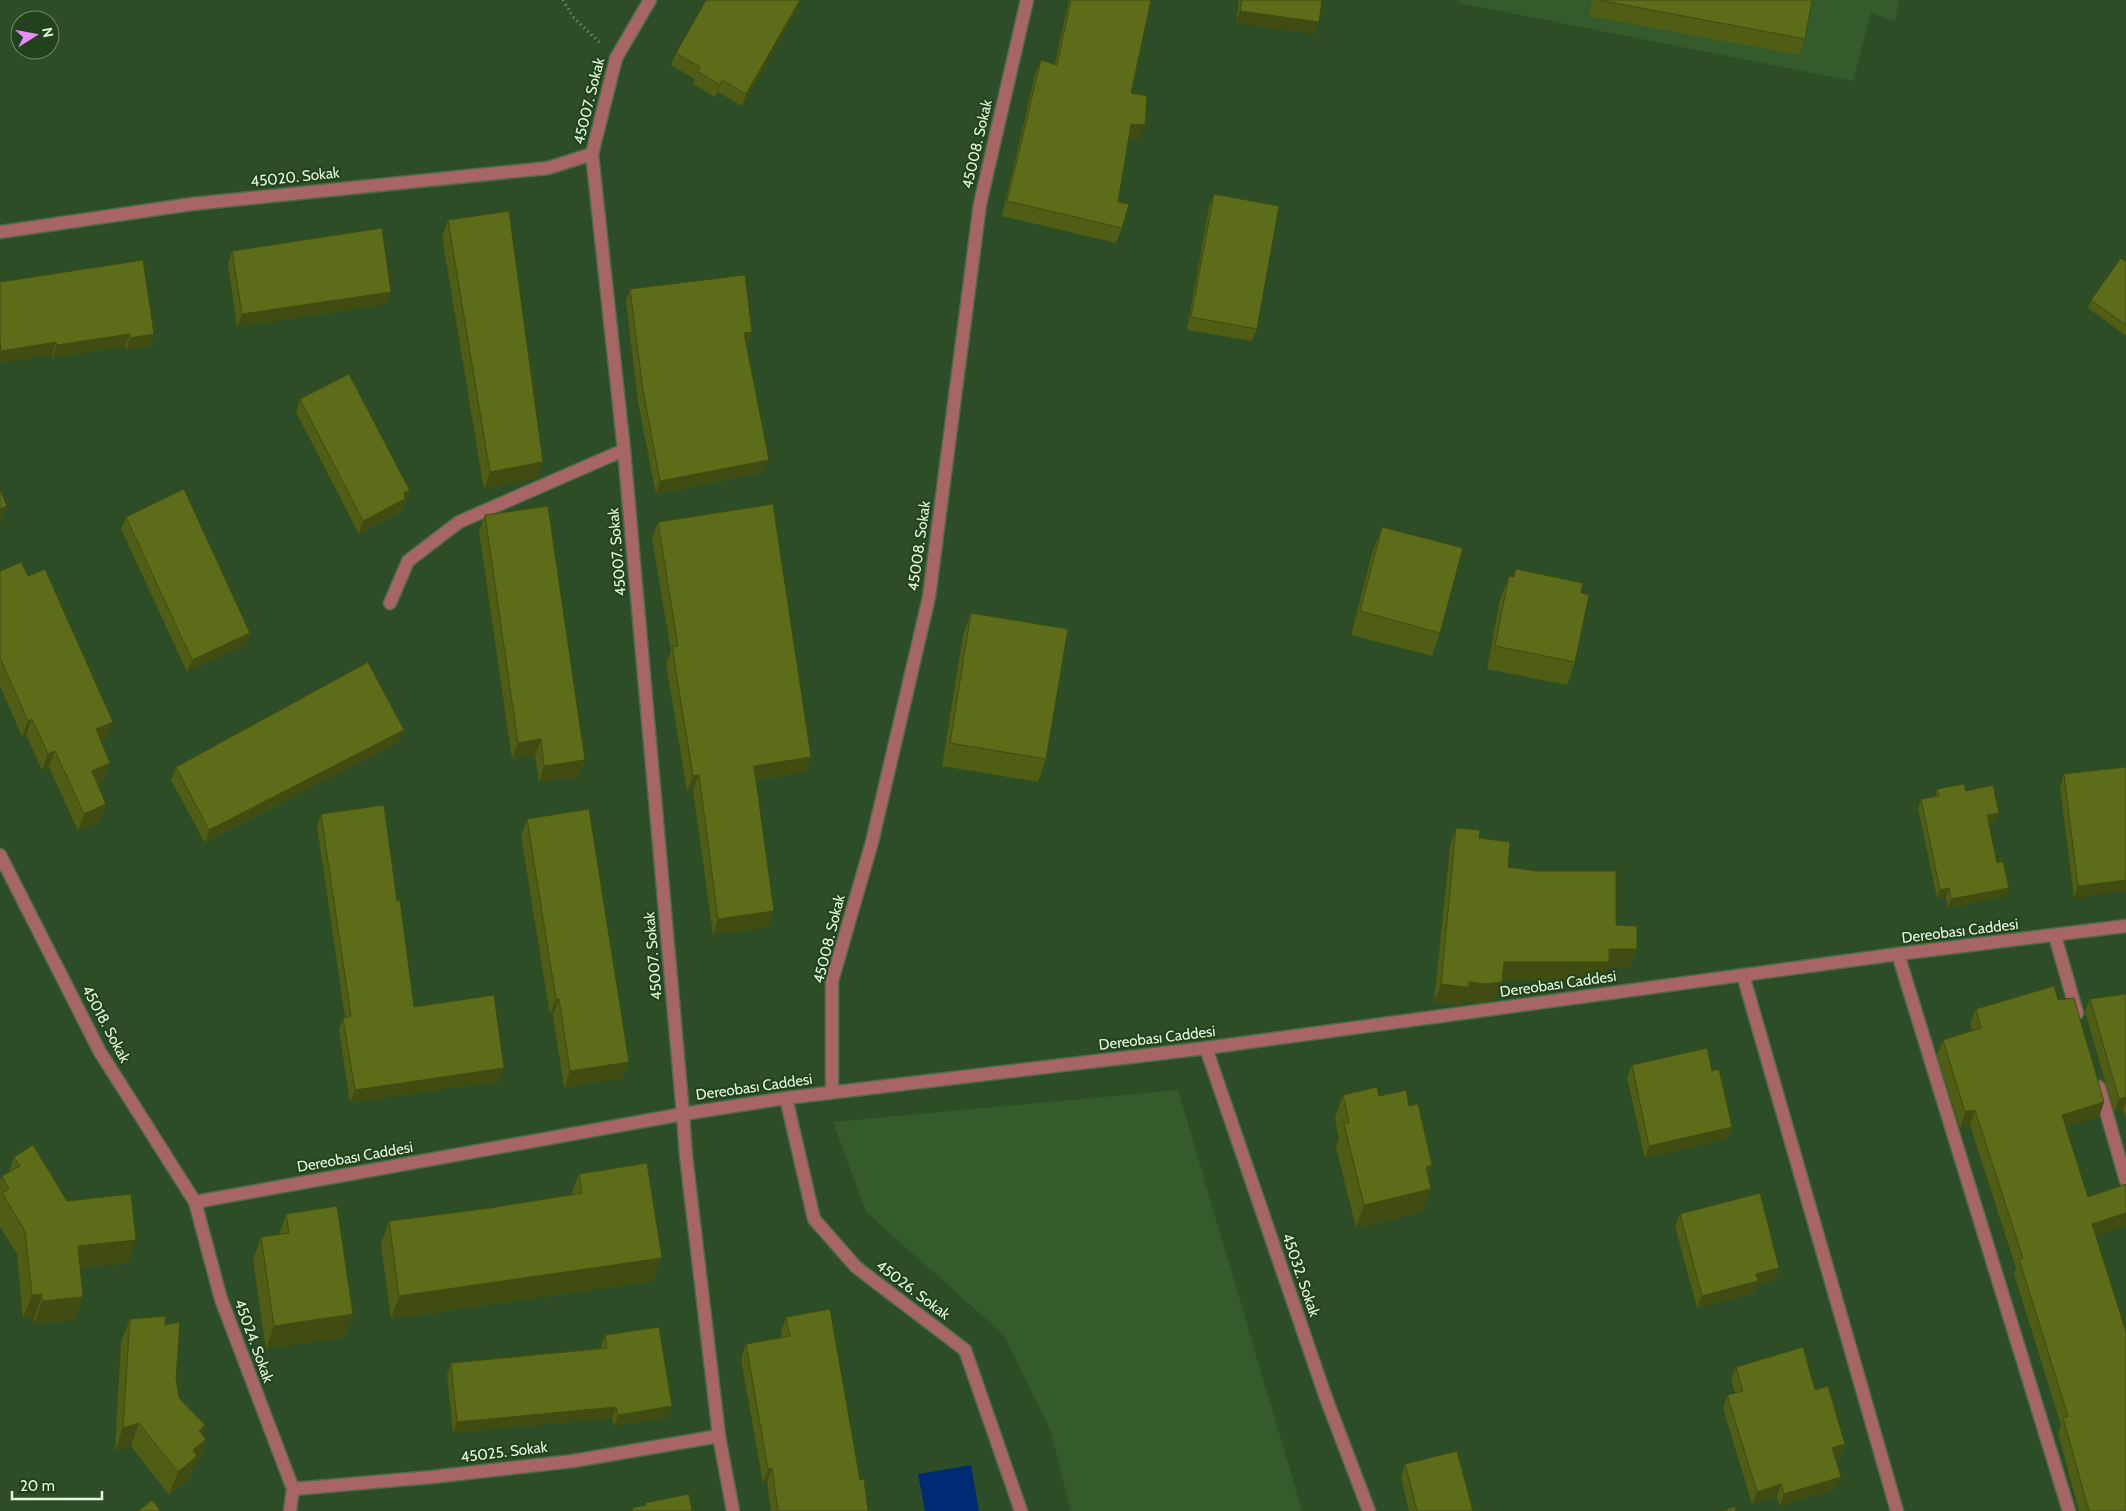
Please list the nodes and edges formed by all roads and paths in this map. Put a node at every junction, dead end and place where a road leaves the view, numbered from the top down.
1 (564, 0) edge
2 (650, 0) edge
3 (1027, 0) edge
4 (616, 58) junction
5 (592, 154) junction
6 (0, 232) edge
7 (624, 450) junction
8 (390, 603) dead end
9 (0, 854) edge
10 (2126, 926) edge
11 (2055, 936) junction
12 (1898, 954) junction
13 (1743, 975) junction
14 (2079, 1021) edge
15 (1206, 1048) junction
16 (2096, 1077) edge
17 (832, 1092) junction
18 (786, 1098) junction
19 (683, 1114) junction
20 (2126, 1181) edge
21 (195, 1202) junction
22 (719, 1436) junction
23 (292, 1489) junction
24 (290, 1511) edge
25 (733, 1511) edge
26 (1021, 1511) edge
27 (1369, 1511) edge
28 (1897, 1511) edge
29 (2069, 1511) edge

1 - 4 path
2 - 4 street, 45007. Sokak
3 - 17 street, 45008. Sokak
4 - 5 street, 45007. Sokak
5 - 6 street, 45020. Sokak
5 - 7 street, 45007. Sokak
7 - 8 street
7 - 19 street, 45007. Sokak
9 - 21 street, 45018. Sokak
10 - 11 street, Dereobası Caddesi
11 - 12 street, Dereobası Caddesi
11 - 14 street
12 - 13 street, Dereobası Caddesi
12 - 29 street
13 - 15 street, Dereobası Caddesi
13 - 28 street
15 - 17 street, Dereobası Caddesi
15 - 27 street, 45032. Sokak
16 - 20 street
17 - 18 street, Dereobası Caddesi
18 - 19 street, Dereobası Caddesi
18 - 26 street, 45026. Sokak
19 - 21 street, Dereobası Caddesi
19 - 22 street
21 - 23 street, 45024. Sokak
22 - 23 street, 45025. Sokak
22 - 25 street
23 - 24 street

